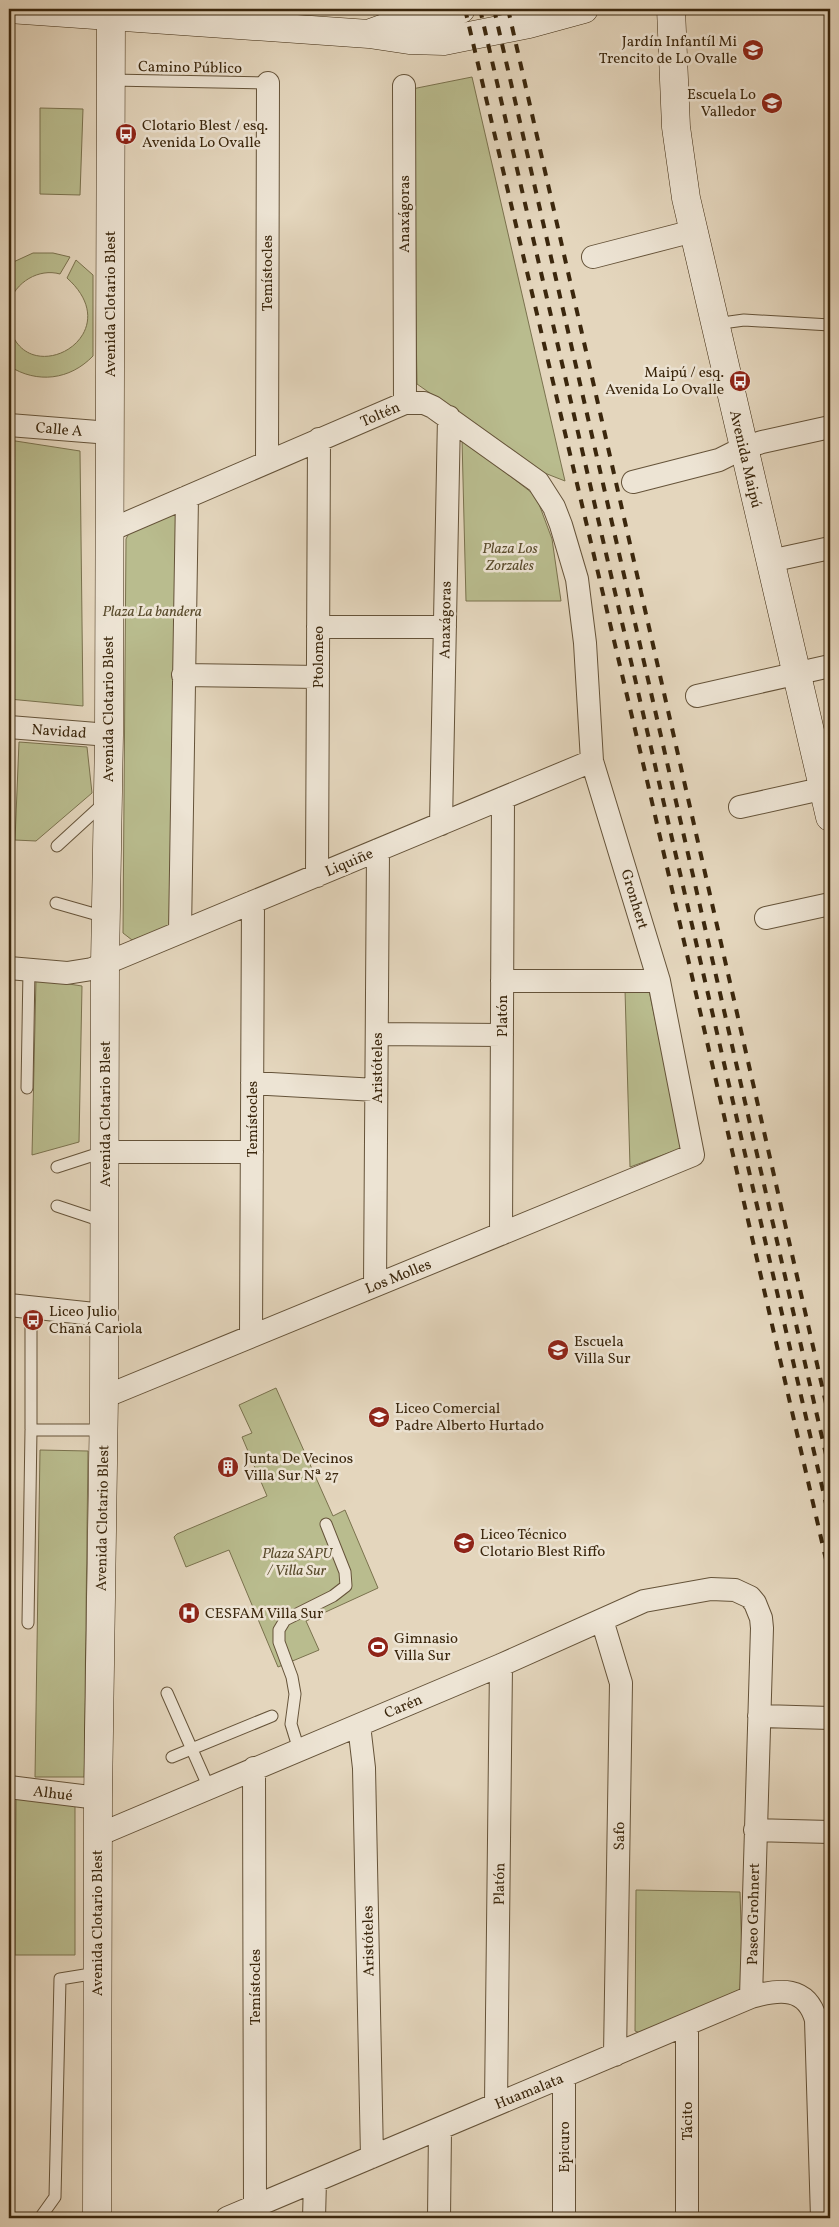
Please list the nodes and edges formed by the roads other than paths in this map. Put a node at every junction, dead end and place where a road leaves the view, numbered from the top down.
1 (9, 9) edge
2 (461, 9) edge
3 (584, 9) edge
4 (671, 9) edge
5 (111, 13) edge
6 (369, 34) junction
7 (111, 80) junction
8 (268, 83) joint
9 (404, 86) dead end
10 (682, 234) dead end
11 (593, 257) dead end
12 (715, 324) junction
13 (830, 325) edge
14 (405, 403) junction
15 (449, 417) junction
16 (9, 425) edge
17 (830, 426) edge
18 (110, 433) junction
19 (319, 439) junction
20 (743, 448) junction
21 (267, 462) junction
22 (632, 482) dead end
23 (187, 497) junction
24 (108, 531) junction
25 (830, 548) edge
26 (770, 561) junction
27 (318, 627) junction
28 (445, 627) junction
29 (585, 643) joint
30 (830, 666) edge
31 (797, 673) junction
32 (183, 675) junction
33 (318, 678) junction
34 (697, 696) dead end
35 (9, 727) edge
36 (109, 735) junction
37 (592, 761) junction
38 (827, 787) edge
39 (503, 798) junction
40 (108, 799) junction
41 (740, 807) dead end
42 (830, 817) edge
43 (441, 824) junction
44 (57, 846) dead end
45 (378, 850) junction
46 (317, 876) junction
47 (253, 902) junction
48 (56, 903) dead end
49 (830, 904) edge
50 (106, 917) junction
51 (766, 918) dead end
52 (180, 932) junction
53 (105, 964) junction
54 (19, 969) edge
55 (502, 981) junction
56 (659, 981) junction
57 (377, 1034) junction
58 (502, 1035) junction
59 (252, 1083) junction
60 (27, 1088) dead end
61 (376, 1090) junction
62 (105, 1152) junction
63 (252, 1152) junction
64 (693, 1155) joint
65 (57, 1167) dead end
66 (57, 1206) dead end
67 (105, 1222) junction
68 (501, 1234) junction
69 (375, 1285) junction
70 (9, 1305) edge
71 (31, 1308) junction
72 (104, 1315) junction
73 (251, 1336) junction
74 (104, 1397) junction
75 (31, 1430) junction
76 (103, 1430) junction
77 (326, 1524) dead end
78 (712, 1590) joint
79 (602, 1620) junction
80 (28, 1623) dead end
81 (501, 1665) junction
82 (167, 1693) dead end
83 (272, 1716) dead end
84 (759, 1716) junction
85 (830, 1718) edge
86 (359, 1725) junction
87 (192, 1749) junction
88 (299, 1750) junction
89 (172, 1757) dead end
90 (254, 1768) junction
91 (9, 1787) edge
92 (209, 1788) junction
93 (98, 1798) junction
94 (755, 1830) junction
95 (830, 1832) edge
96 (98, 1835) junction
97 (98, 1973) junction
98 (751, 1998) junction
99 (687, 2025) junction
100 (616, 2055) junction
101 (824, 2060) edge
102 (564, 2076) junction
103 (496, 2103) junction
104 (440, 2128) junction
105 (372, 2157) junction
106 (826, 2164) edge
107 (314, 2182) junction
108 (255, 2206) junction
109 (40, 2218) edge
110 (96, 2218) edge
111 (227, 2218) edge
112 (314, 2218) edge
113 (439, 2218) edge
114 (564, 2218) edge
115 (687, 2218) edge
116 (822, 2218) edge

1 - 5 main road
2 - 6 main road
3 - 6 main road
4 - 12 main road, Avenida Maipú
5 - 6 main road
5 - 7 main road, Avenida Clotario Blest
7 - 8 lane, Camino Público
7 - 18 main road, Avenida Clotario Blest
8 - 21 street, Temístocles
9 - 14 street, Anaxágoras
10 - 11 street
12 - 13 lane
12 - 20 main road, Avenida Maipú
14 - 15 street, Toltén
14 - 19 street, Toltén
15 - 28 street, Anaxágoras
15 - 29 street, Toltén
16 - 18 street, Calle A
17 - 20 street
18 - 24 main road, Avenida Clotario Blest
19 - 21 street, Toltén
19 - 27 street, Ptolomeo
20 - 22 street
20 - 26 main road, Avenida Maipú
21 - 23 street, Toltén
23 - 24 street, Toltén
23 - 32 street
24 - 36 main road, Avenida Clotario Blest
25 - 26 street
26 - 31 main road, Avenida Maipú
27 - 28 street
27 - 33 street, Ptolomeo
28 - 43 street, Anaxágoras
29 - 37 street, Gronhert
30 - 31 street
31 - 34 street
31 - 38 main road, Avenida Maipú
32 - 33 street
32 - 52 street
33 - 46 street, Ptolomeo
35 - 36 street, Navidad
36 - 40 main road, Avenida Clotario Blest
37 - 39 street, Liquiñe
37 - 56 street, Gronhert
38 - 41 street
38 - 42 main road, Avenida Maipú
39 - 43 street, Liquiñe
39 - 55 street, Platón
40 - 44 lane
40 - 50 main road, Avenida Clotario Blest
43 - 45 street, Liquiñe
45 - 46 street, Liquiñe
45 - 57 street, Aristóteles
46 - 47 street, Liquiñe
47 - 52 street, Liquiñe
47 - 59 street, Temístocles
48 - 50 lane
49 - 51 street
50 - 53 main road, Avenida Clotario Blest
52 - 53 street, Liquiñe
53 - 54 street, Liquiñe
53 - 62 main road, Avenida Clotario Blest
54 - 60 lane
55 - 56 street
55 - 58 street, Platón
56 - 64 street, Gronhert
57 - 58 street
57 - 61 street, Aristóteles
58 - 68 street, Platón
59 - 61 street
59 - 63 street, Temístocles
61 - 69 street, Aristóteles
62 - 63 street
62 - 65 lane
62 - 67 main road, Avenida Clotario Blest
63 - 73 street, Temístocles
64 - 68 street, Los Molles
66 - 67 lane
67 - 72 main road, Avenida Clotario Blest
68 - 69 street, Los Molles
69 - 73 street, Los Molles
70 - 71 street
71 - 72 street
71 - 75 lane
72 - 74 main road, Avenida Clotario Blest
73 - 74 street, Los Molles
74 - 76 main road, Avenida Clotario Blest
75 - 76 lane
75 - 80 lane
76 - 93 main road, Avenida Clotario Blest
77 - 88 lane
78 - 79 street, Carén
78 - 84 street, Paseo Grohnert
79 - 81 street, Carén
79 - 100 street, Safo
81 - 86 street, Carén
81 - 103 street, Platón
82 - 87 lane
83 - 87 lane
84 - 85 street
84 - 94 street, Paseo Grohnert
86 - 88 street, Carén
86 - 105 street, Aristóteles
87 - 89 lane
87 - 92 lane
88 - 90 street, Carén
90 - 92 street, Carén
90 - 108 street, Temístocles
91 - 93 street, Alhué
92 - 96 street, Carén
93 - 96 main road, Avenida Clotario Blest
94 - 95 street
94 - 98 street, Paseo Grohnert
96 - 97 main road, Avenida Clotario Blest
97 - 109 lane
97 - 110 main road, Avenida Clotario Blest
98 - 99 street, Huamalata
98 - 101 street, Huamalata
99 - 100 street, Huamalata
99 - 115 street, Tácito
100 - 102 street, Huamalata
101 - 106 street
102 - 103 street, Huamalata
102 - 114 street, Epicuro
103 - 104 street, Huamalata
104 - 105 street, Huamalata
104 - 113 street
105 - 107 street, Huamalata
106 - 116 street
107 - 108 street, Huamalata
107 - 112 street
108 - 111 street, Huamalata

